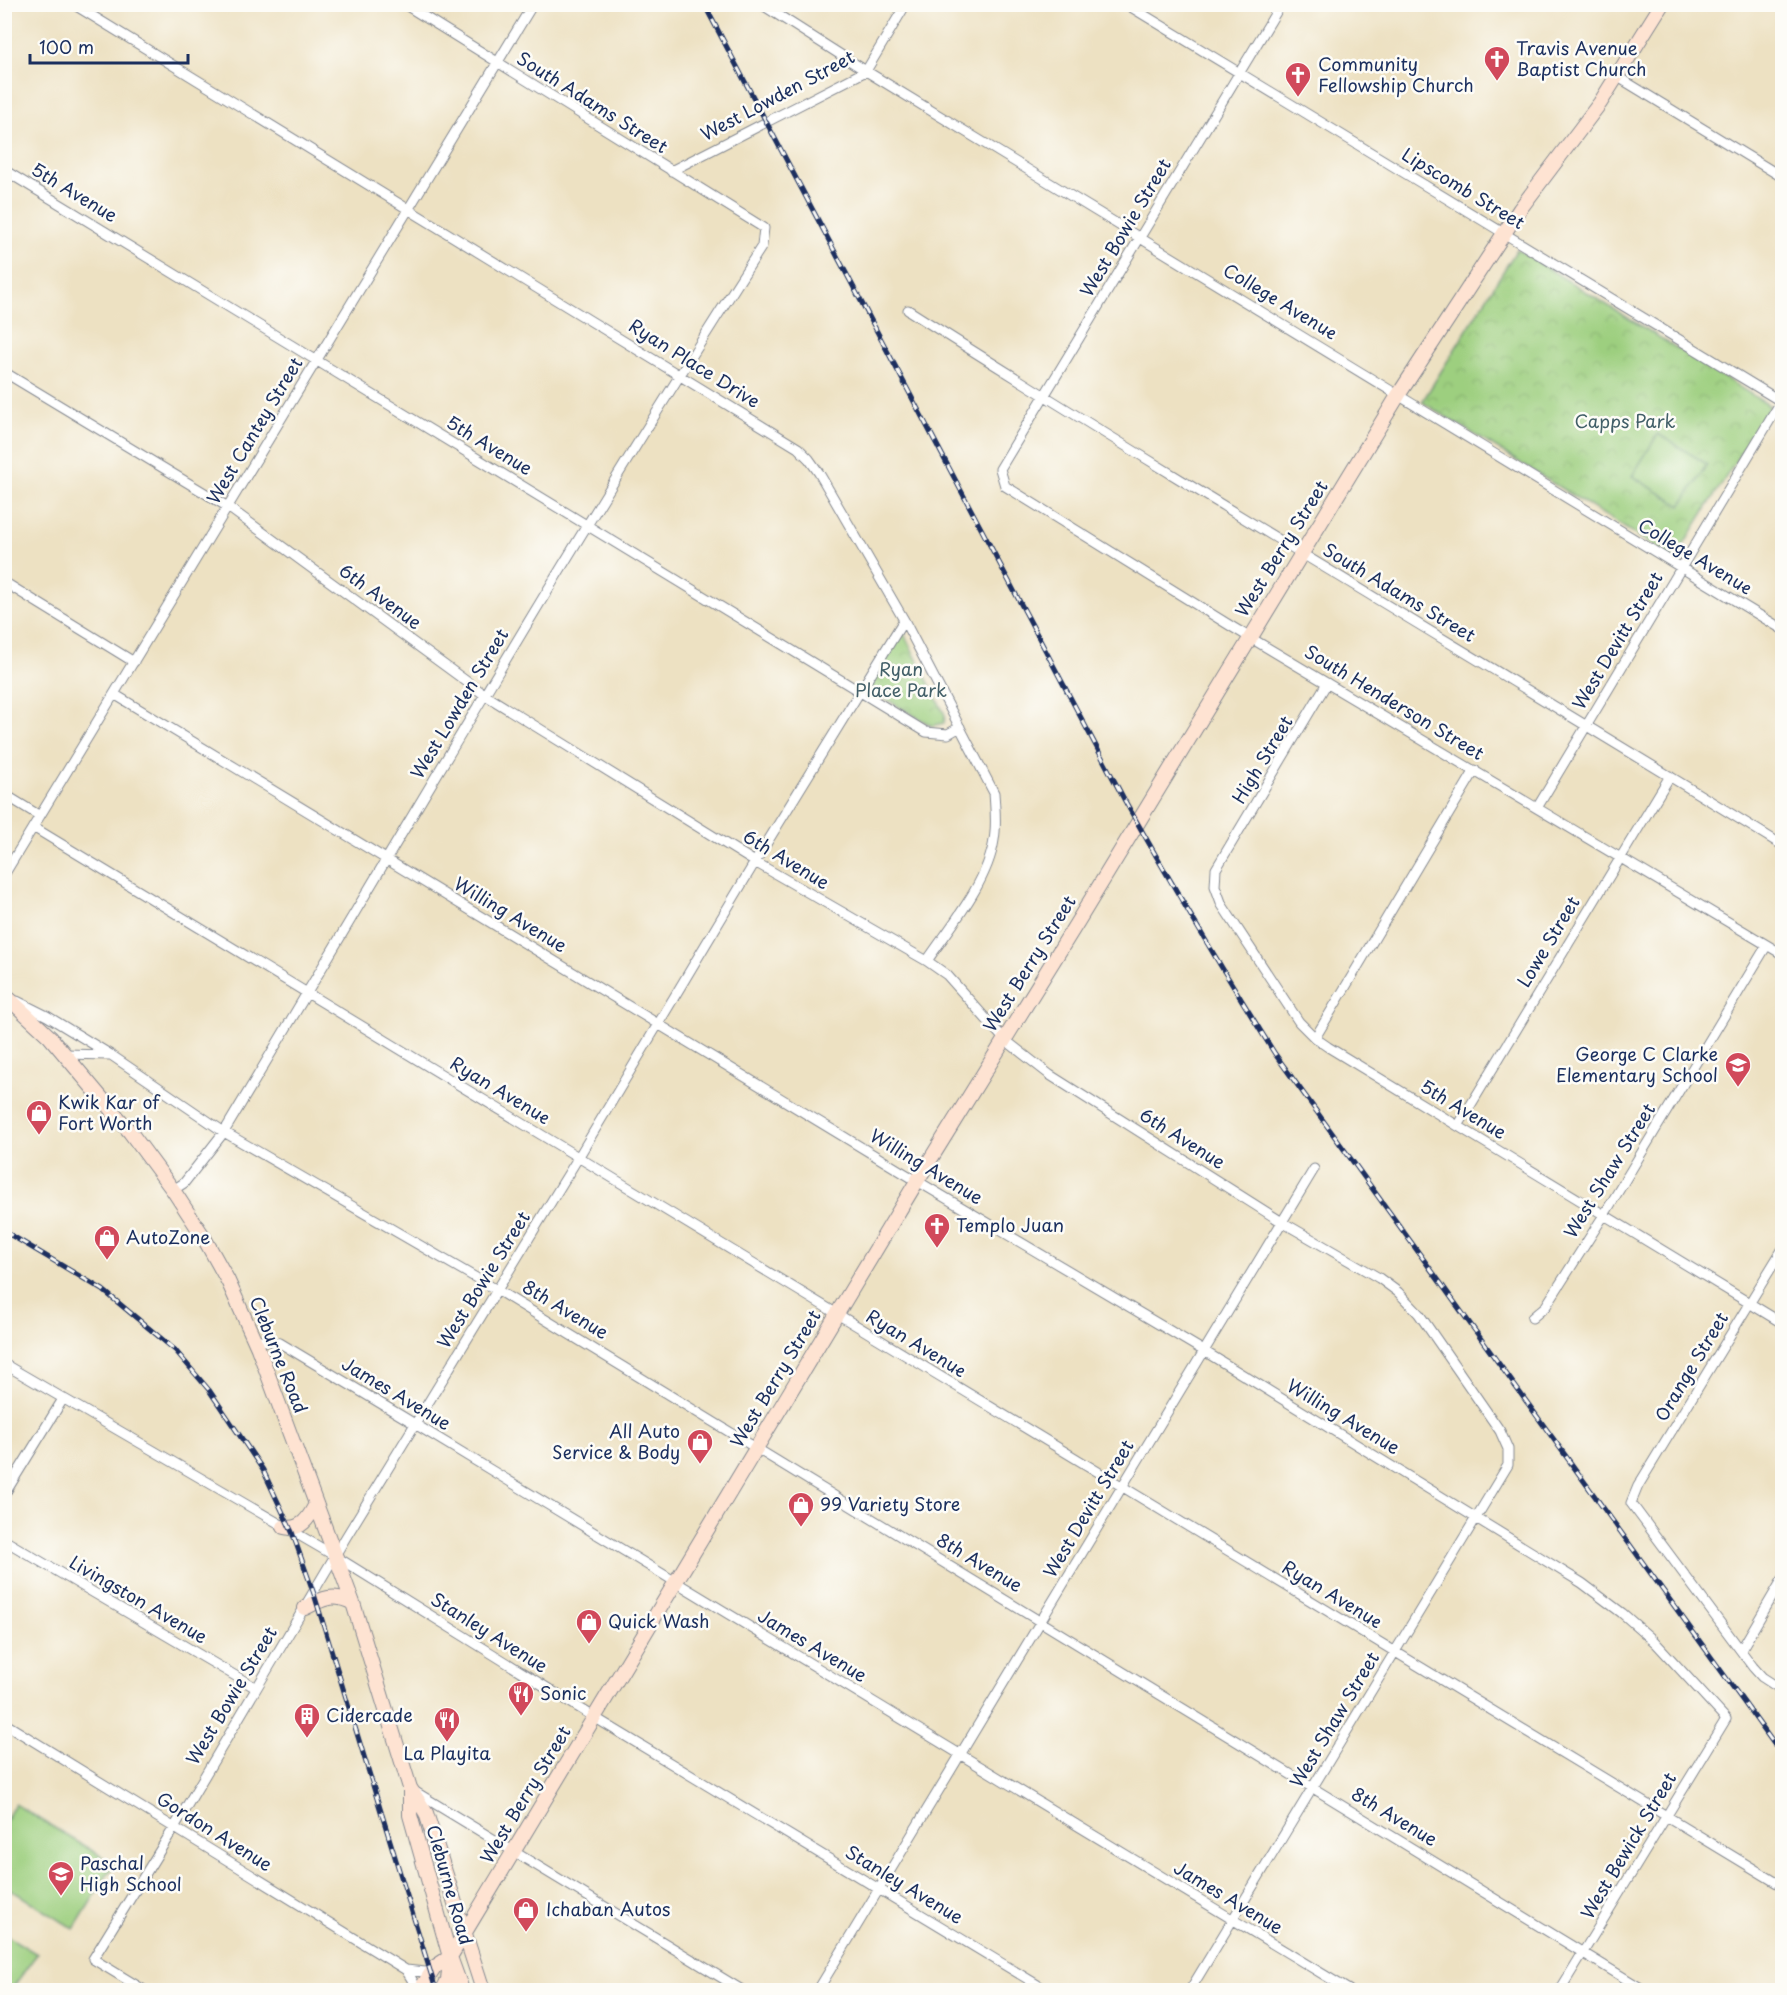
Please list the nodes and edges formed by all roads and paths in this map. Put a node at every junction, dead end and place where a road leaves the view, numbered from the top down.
1 (74, 4) edge
2 (404, 4) edge
3 (533, 4) edge
4 (761, 4) edge
5 (906, 4) edge
6 (1126, 4) edge
7 (1281, 4) edge
8 (1662, 4) edge
9 (497, 64) junction
10 (866, 71) junction
11 (1239, 74) junction
12 (1618, 77) junction
13 (4, 170) edge
14 (671, 171) junction
15 (1782, 177) edge
16 (409, 209) junction
17 (764, 228) joint
18 (1504, 232) junction
19 (1141, 237) junction
20 (908, 310) dead end
21 (317, 361) junction
22 (4, 372) edge
23 (679, 374) junction
24 (1399, 394) junction
25 (1044, 396) junction
26 (1782, 401) edge
27 (1000, 469) joint
28 (228, 507) junction
29 (587, 525) junction
30 (1301, 554) junction
31 (1681, 568) junction
32 (4, 582) edge
33 (904, 620) junction
34 (1782, 629) edge
35 (1250, 637) junction
36 (134, 662) junction
37 (1328, 683) junction
38 (859, 691) junction
39 (114, 694) junction
40 (485, 695) junction
41 (1587, 725) junction
42 (960, 727) junction
43 (1475, 770) junction
44 (1670, 776) junction
45 (4, 794) edge
46 (1537, 808) junction
47 (40, 816) junction
48 (33, 827) junction
49 (1782, 844) edge
50 (1226, 853) joint
51 (1620, 857) junction
52 (387, 860) junction
53 (755, 862) junction
54 (4, 875) edge
55 (1767, 945) junction
56 (1782, 954) edge
57 (927, 961) junction
58 (307, 993) junction
59 (5, 995) edge
60 (658, 1024) junction
61 (1315, 1038) junction
62 (1004, 1039) junction
63 (64, 1054) junction
64 (111, 1055) junction
65 (1458, 1126) junction
66 (225, 1132) junction
67 (579, 1158) junction
68 (1314, 1169) dead end
69 (917, 1181) junction
70 (173, 1190) junction
71 (1604, 1215) junction
72 (1282, 1222) junction
73 (1782, 1250) edge
74 (497, 1290) junction
75 (1750, 1303) junction
76 (836, 1315) junction
77 (1532, 1318) dead end
78 (1782, 1323) edge
79 (254, 1339) junction
80 (1204, 1351) junction
81 (4, 1364) edge
82 (63, 1399) junction
83 (415, 1424) junction
84 (1500, 1431) joint
85 (756, 1448) junction
86 (1122, 1487) junction
87 (4, 1495) edge
88 (316, 1504) junction
89 (1476, 1518) junction
90 (284, 1527) junction
91 (4, 1540) edge
92 (335, 1556) junction
93 (1782, 1580) edge
94 (676, 1582) junction
95 (352, 1603) junction
96 (305, 1608) junction
97 (1041, 1622) junction
98 (1741, 1650) junction
99 (1395, 1652) junction
100 (256, 1688) junction
101 (1782, 1690) edge
102 (594, 1717) junction
103 (1725, 1719) joint
104 (4, 1723) edge
105 (960, 1755) junction
106 (410, 1788) junction
107 (1313, 1788) junction
108 (1667, 1816) junction
109 (175, 1826) junction
110 (513, 1852) junction
111 (1782, 1886) edge
112 (879, 1889) junction
113 (1233, 1920) junction
114 (465, 1932) junction
115 (1583, 1953) junction
116 (450, 1957) junction
117 (406, 1970) junction
118 (433, 1970) junction
119 (144, 1990) edge
120 (416, 1990) edge
121 (420, 1990) edge
122 (443, 1990) edge
123 (462, 1990) edge
124 (483, 1990) edge
125 (742, 1990) edge
126 (818, 1990) edge
127 (1046, 1990) edge
128 (1190, 1990) edge
129 (1349, 1990) edge
130 (1560, 1990) edge
131 (1644, 1990) edge

1 - 16 street, Ryan Place Drive
2 - 9 street, South Adams Street
3 - 9 street, West Cantey Street
4 - 10 street, College Avenue
5 - 10 street, West Lowden Street
6 - 11 street, Lipscomb Street
7 - 11 street, West Bowie Street
8 - 12 main road, West Berry Street
9 - 14 street, South Adams Street
9 - 16 street, West Cantey Street
10 - 14 street, West Lowden Street
10 - 19 street, College Avenue
11 - 18 street, Lipscomb Street
11 - 19 street, West Bowie Street
12 - 15 street
12 - 18 main road, West Berry Street
13 - 21 street, 5th Avenue
14 - 17 street, South Adams Street
16 - 21 street, West Cantey Street
16 - 23 street, Ryan Place Drive
17 - 23 street, West Lowden Street
18 - 24 main road, West Berry Street
18 - 26 street, Lipscomb Street
19 - 24 street, College Avenue
19 - 25 street, West Bowie Street
20 - 25 street, South Adams Street
21 - 28 street, West Cantey Street
21 - 29 street, 5th Avenue
22 - 28 street, 6th Avenue
23 - 29 street, West Lowden Street
23 - 33 street, Ryan Place Drive
24 - 30 main road, West Berry Street
24 - 31 street, College Avenue
25 - 27 street, West Bowie Street
25 - 30 street, South Adams Street
26 - 31 street, West Devitt Street
27 - 35 street, South Henderson Street
28 - 36 street, West Cantey Street
28 - 40 street, 6th Avenue
29 - 38 street, 5th Avenue
29 - 40 street, West Lowden Street
30 - 35 main road, West Berry Street
30 - 41 street, South Adams Street
31 - 34 street, College Avenue
31 - 41 street, West Devitt Street
32 - 36 street
33 - 38 street, West Bowie Street
33 - 42 street, Ryan Place Drive
35 - 37 street, South Henderson Street
35 - 62 main road, West Berry Street
36 - 39 street, West Cantey Street
37 - 43 street, South Henderson Street
37 - 50 street, High Street
38 - 42 street, 5th Avenue
38 - 53 street, West Bowie Street
39 - 47 street, West Cantey Street
39 - 52 street, Willing Avenue
40 - 52 street, West Lowden Street
40 - 53 street, 6th Avenue
41 - 44 street, South Adams Street
41 - 46 street, West Devitt Street
42 - 57 street, Ryan Place Drive
43 - 46 street, South Henderson Street
43 - 61 street
44 - 49 street, South Adams Street
44 - 51 street, Lowe Street
45 - 47 street
46 - 51 street, South Henderson Street
47 - 48 street, West Cantey Street
48 - 54 street, West Cantey Street
48 - 58 street, Ryan Avenue
50 - 61 street, 5th Avenue
51 - 55 street, South Henderson Street
51 - 65 street, Lowe Street
52 - 58 street, West Lowden Street
52 - 60 street, Willing Avenue
53 - 57 street, 6th Avenue
53 - 60 street, West Bowie Street
55 - 56 street, South Henderson Street
55 - 71 street, West Shaw Street
57 - 62 street, 6th Avenue
58 - 66 street, West Lowden Street
58 - 67 street, Ryan Avenue
59 - 63 main road, Cleburne Road
59 - 64 street, 8th Avenue
60 - 67 street, West Bowie Street
60 - 69 street, Willing Avenue
61 - 65 street, 5th Avenue
62 - 69 main road, West Berry Street
62 - 72 street, 6th Avenue
63 - 64 street
63 - 70 main road, Cleburne Road
64 - 66 street, 8th Avenue
65 - 71 street, 5th Avenue
66 - 70 street, West Lowden Street
66 - 74 street, 8th Avenue
67 - 74 street, West Bowie Street
67 - 76 street, Ryan Avenue
68 - 72 street, West Devitt Street
69 - 76 main road, West Berry Street
69 - 80 street, Willing Avenue
70 - 79 main road, Cleburne Road
71 - 75 street, 5th Avenue
71 - 77 street, West Shaw Street
72 - 80 street, West Devitt Street
72 - 84 street, 6th Avenue
73 - 75 street, Orange Street
74 - 83 street, West Bowie Street
74 - 85 street, 8th Avenue
75 - 78 street, 5th Avenue
75 - 98 street, Orange Street
76 - 85 main road, West Berry Street
76 - 86 street, Ryan Avenue
79 - 83 street, James Avenue
79 - 88 main road, Cleburne Road
80 - 86 street, West Devitt Street
80 - 89 street, Willing Avenue
81 - 82 street, Stanley Avenue
82 - 87 street
82 - 90 street, Stanley Avenue
83 - 92 street, West Bowie Street
83 - 94 street, James Avenue
84 - 89 street, West Shaw Street
85 - 94 main road, West Berry Street
85 - 97 street, 8th Avenue
86 - 97 street, West Devitt Street
86 - 99 street, Ryan Avenue
88 - 90 main road
88 - 92 main road, Cleburne Road
89 - 99 street, West Shaw Street
89 - 103 street, Willing Avenue
90 - 92 street, Stanley Avenue
91 - 100 street, Livingston Avenue
92 - 95 main road, Cleburne Road
92 - 96 street, West Bowie Street
92 - 102 street, Stanley Avenue
93 - 98 street
94 - 102 main road, West Berry Street
94 - 105 street, James Avenue
95 - 96 main road
95 - 106 main road, Cleburne Road
96 - 100 street, West Bowie Street
97 - 105 street, West Devitt Street
97 - 107 street, 8th Avenue
98 - 101 street
99 - 107 street, West Shaw Street
99 - 108 street, Ryan Avenue
100 - 109 street, West Bowie Street
102 - 110 main road, West Berry Street
102 - 112 street, Stanley Avenue
103 - 108 street, West Bewick Street
104 - 109 street, Gordon Avenue
105 - 112 street, West Devitt Street
105 - 113 street, James Avenue
106 - 110 street
106 - 114 main road, Cleburne Road
106 - 116 main road, Cleburne Road
107 - 113 street, West Shaw Street
107 - 115 street, 8th Avenue
108 - 111 street, Ryan Avenue
108 - 115 street, West Bewick Street
109 - 117 street, Gordon Avenue
109 - 119 street, West Bowie Street
110 - 114 main road, West Berry Street
110 - 125 street
112 - 126 street, West Devitt Street
112 - 127 street, Stanley Avenue
113 - 128 street, West Shaw Street
113 - 129 street, James Avenue
114 - 116 main road, West Berry Street
114 - 124 main road, Cleburne Road
115 - 130 street, West Bewick Street
115 - 131 street, 8th Avenue
116 - 118 main road, West Berry Street
116 - 122 main road, West Berry Street
116 - 123 main road, Cleburne Road
117 - 118 street
117 - 120 street
118 - 121 main road, West Berry Street

